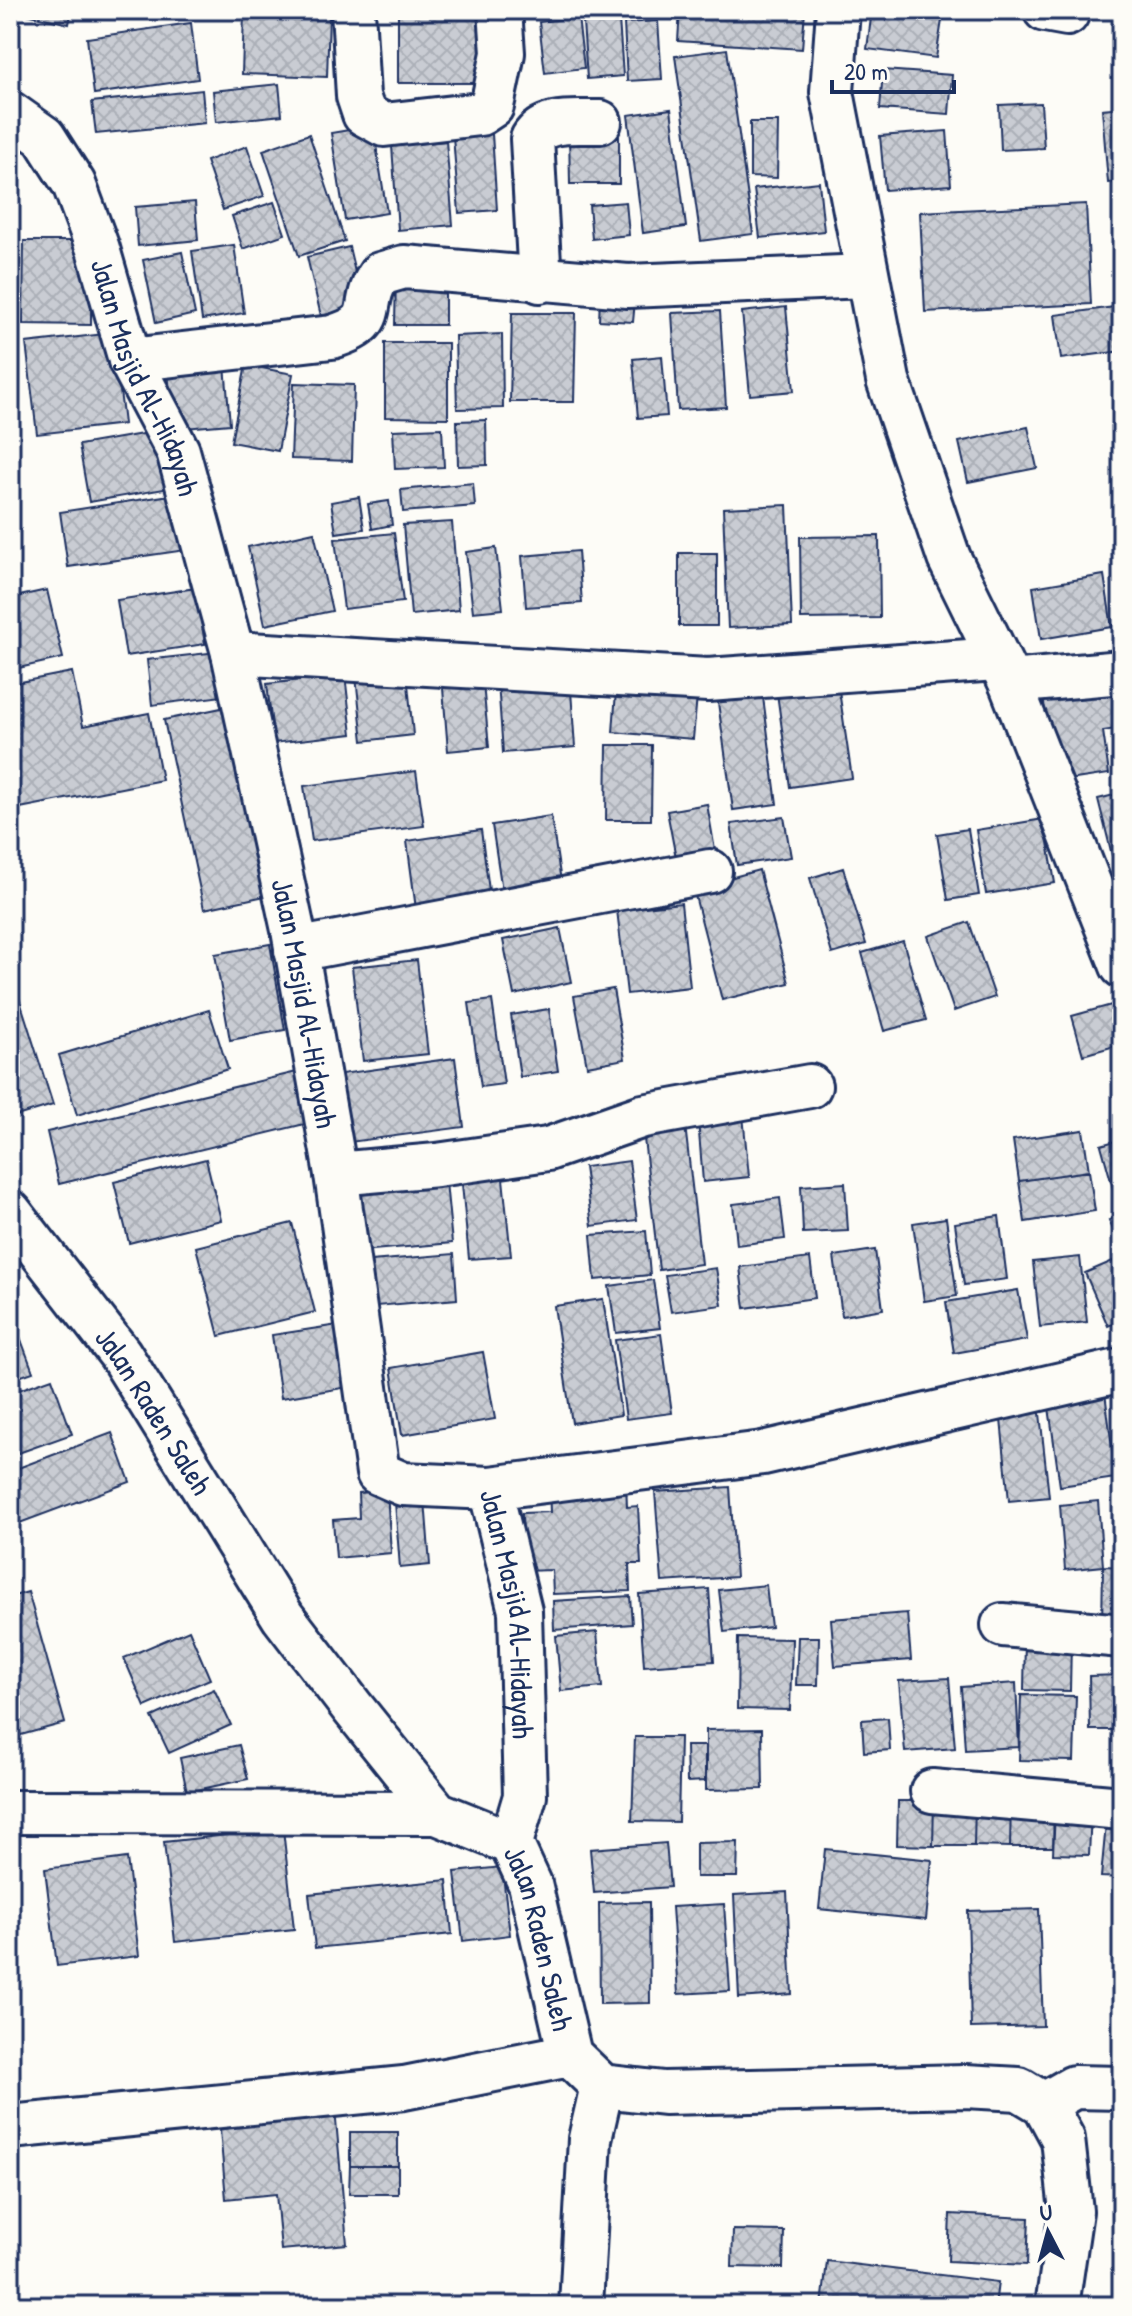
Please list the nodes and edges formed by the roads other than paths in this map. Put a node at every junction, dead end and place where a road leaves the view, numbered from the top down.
1 (353, 10) edge
2 (500, 10) edge
3 (838, 10) edge
4 (10, 113) edge
5 (600, 122) dead end
6 (866, 276) junction
7 (540, 281) junction
8 (130, 360) junction
9 (233, 653) junction
10 (1003, 670) junction
11 (1122, 672) edge
12 (710, 871) dead end
13 (1108, 895) edge
14 (296, 950) junction
15 (1122, 966) edge
16 (810, 1086) dead end
17 (336, 1174) junction
18 (10, 1212) edge
19 (1122, 1370) edge
20 (490, 1488) junction
21 (1003, 1625) dead end
22 (1122, 1636) edge
23 (932, 1791) dead end
24 (1122, 1808) edge
25 (10, 1812) edge
26 (437, 1813) junction
27 (511, 1843) junction
28 (570, 2055) junction
29 (602, 2086) junction
30 (1122, 2088) edge
31 (1044, 2104) junction
32 (10, 2127) edge
33 (581, 2306) edge
34 (1057, 2306) edge

1 - 2 street
3 - 6 street
4 - 8 street, Jalan Masjid Al-Hidayah
5 - 7 street
6 - 7 street
6 - 10 street
7 - 8 street
8 - 9 street, Jalan Masjid Al-Hidayah
9 - 10 street
9 - 14 street, Jalan Masjid Al-Hidayah
10 - 11 street
10 - 13 street
12 - 14 street
13 - 15 street
14 - 17 street, Jalan Masjid Al-Hidayah
16 - 17 street
17 - 20 street, Jalan Masjid Al-Hidayah
18 - 26 street, Jalan Raden Saleh
19 - 20 street
20 - 27 street, Jalan Masjid Al-Hidayah
21 - 22 street
23 - 24 street
25 - 26 street
26 - 27 street, Jalan Raden Saleh
27 - 28 street, Jalan Raden Saleh
28 - 29 street, Jalan Raden Saleh
28 - 32 street
29 - 31 street
29 - 33 street
30 - 31 street
31 - 34 street

